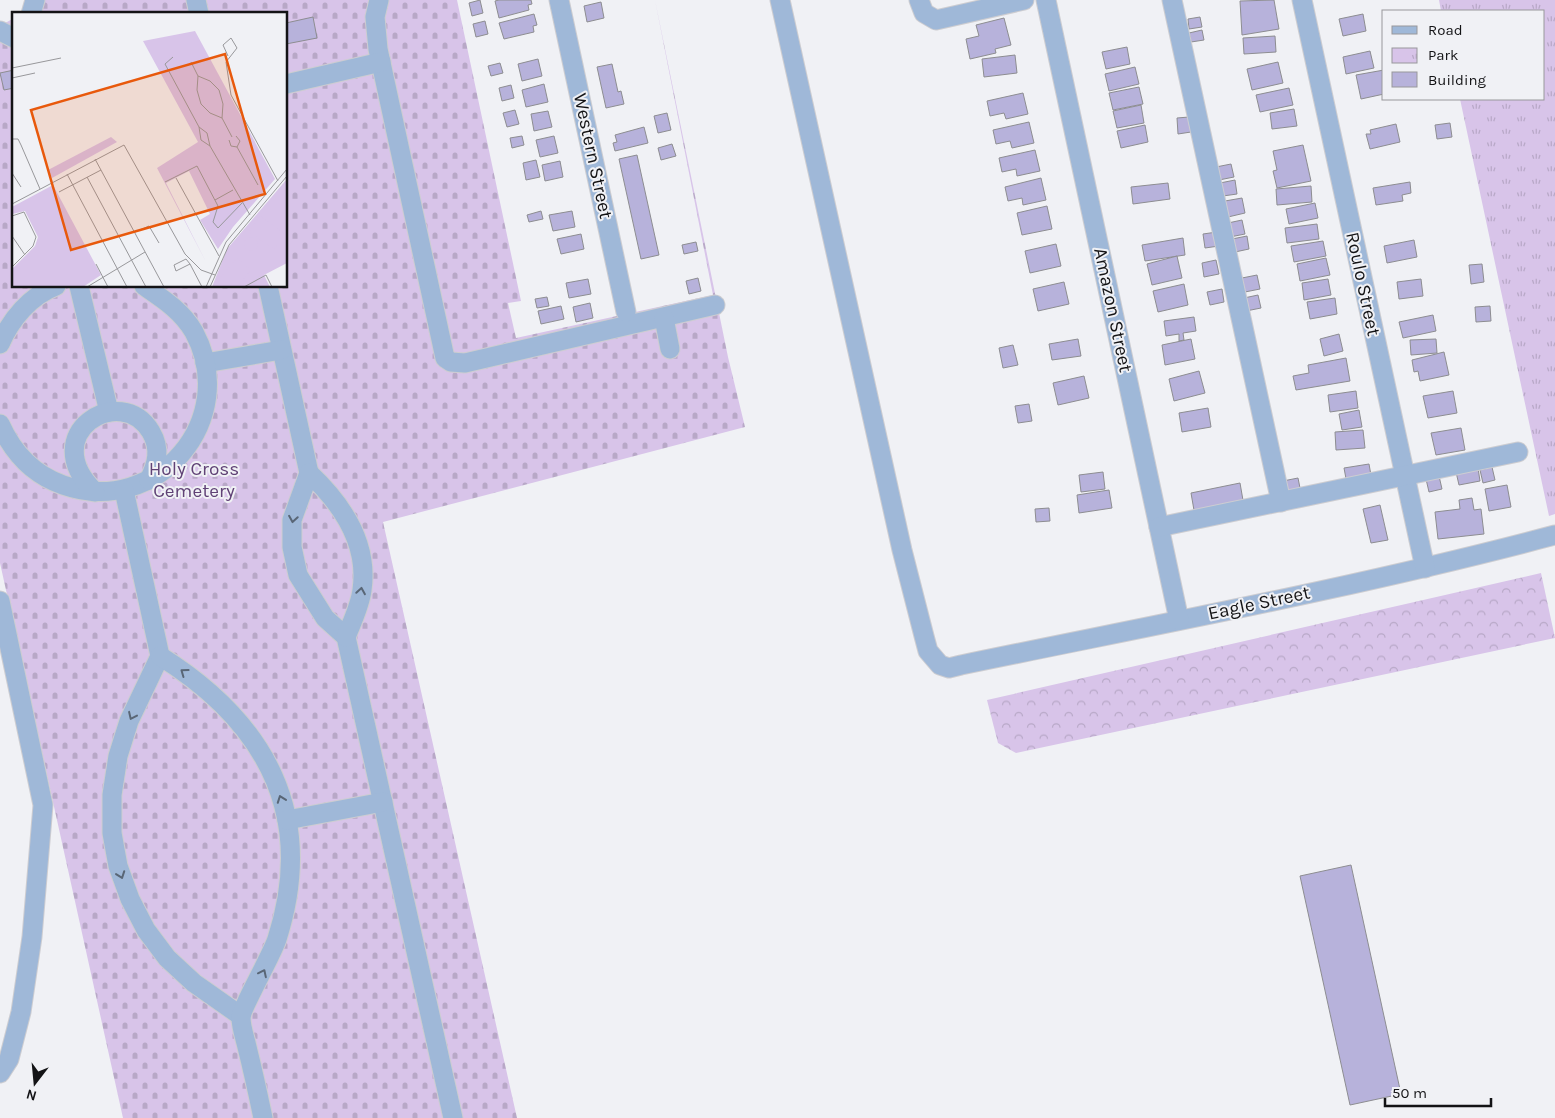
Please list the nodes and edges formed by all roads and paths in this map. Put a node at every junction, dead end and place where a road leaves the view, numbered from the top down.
1 (379, 0) edge
2 (559, 0) edge
3 (780, 0) edge
4 (919, 0) edge
5 (1024, 0) edge
6 (1046, 0) edge
7 (1172, 0) edge
8 (1302, 0) edge
9 (0, 31) edge
10 (12, 37) edge
11 (380, 62) junction
12 (288, 84) edge
13 (53, 288) edge
14 (79, 288) edge
15 (147, 288) edge
16 (268, 288) edge
17 (715, 305) dead end
18 (626, 312) dead end
19 (664, 318) junction
20 (0, 344) edge
21 (670, 349) dead end
22 (281, 350) junction
23 (205, 363) junction
24 (109, 412) junction
25 (0, 424) edge
26 (1518, 452) dead end
27 (308, 473) junction
28 (1405, 476) junction
29 (149, 480) junction
30 (124, 490) junction
31 (94, 492) junction
32 (1281, 502) junction
33 (1159, 527) junction
34 (1555, 535) edge
35 (1425, 568) junction
36 (0, 601) edge
37 (1179, 620) junction
38 (346, 637) junction
39 (160, 656) junction
40 (382, 802) junction
41 (287, 820) junction
42 (241, 1016) junction
43 (0, 1073) edge
44 (263, 1118) edge
45 (453, 1118) edge

1 - 11 street
2 - 18 street, Western Street
3 - 37 street, Eagle Street
4 - 5 street
6 - 33 street, Amazon Street
7 - 32 street
8 - 28 street, Roulo Street
9 - 10 street
11 - 12 street
11 - 19 street
13 - 20 street
14 - 24 street
15 - 23 street
16 - 22 street
17 - 19 street
19 - 21 street
22 - 23 street
22 - 27 street
23 - 29 street
24 - 29 street
24 - 31 street
25 - 31 street
26 - 28 street
27 -> 38 street
38 -> 27 street
28 - 32 street
28 - 35 street, Roulo Street
29 - 30 street
30 - 31 street
30 - 39 street
32 - 33 street
33 - 37 street, Amazon Street
34 - 35 street, Eagle Street
35 - 37 street, Eagle Street
36 - 43 street
38 - 40 street
41 -> 39 street
39 -> 42 street
40 - 41 street
40 - 45 street
42 -> 41 street
42 - 44 street

